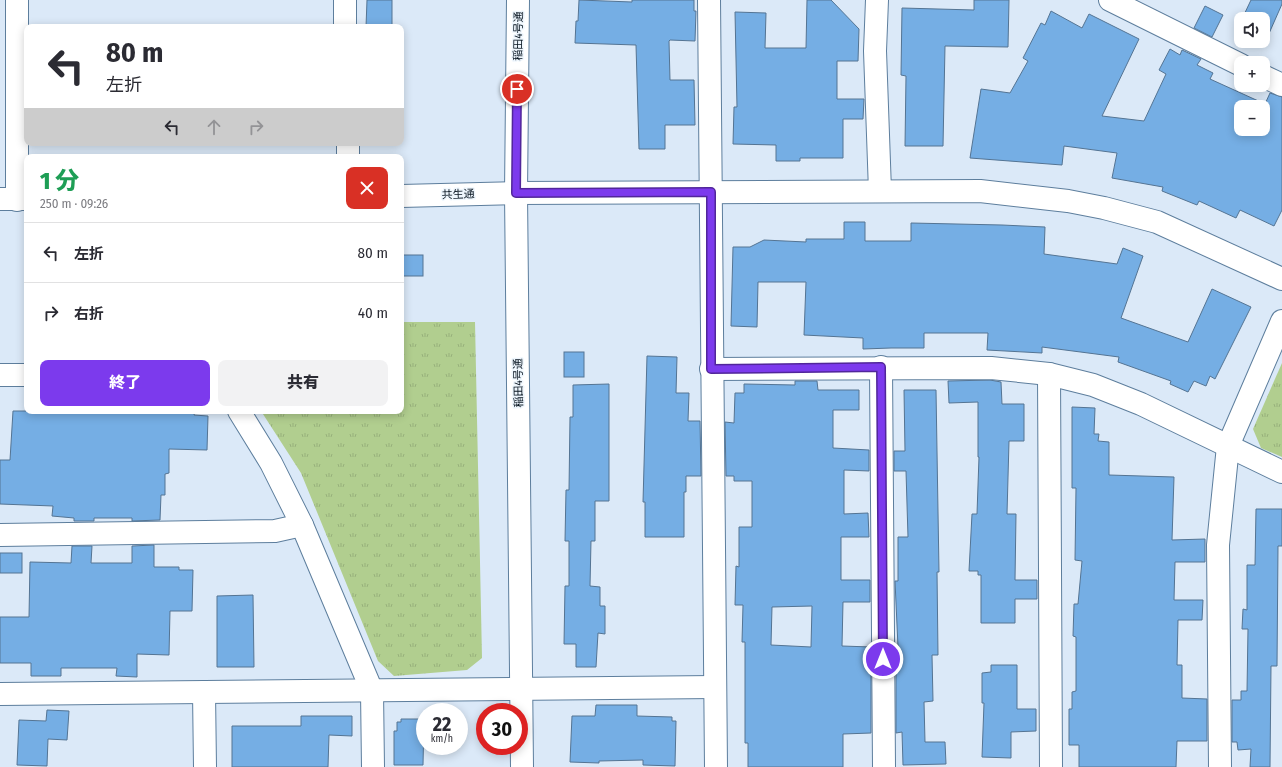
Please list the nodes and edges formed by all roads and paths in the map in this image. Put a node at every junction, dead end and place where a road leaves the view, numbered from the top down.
1 (17, 0) edge
2 (345, 0) edge
3 (518, 0) edge
4 (709, 0) edge
5 (877, 0) edge
6 (1110, 0) edge
7 (345, 24) edge
8 (22, 37) edge
9 (1234, 62) edge
10 (1270, 79) edge
11 (1282, 85) edge
12 (880, 191) junction
13 (711, 192) junction
14 (516, 193) junction
15 (404, 196) edge
16 (15, 199) edge
17 (1282, 279) edge
18 (1282, 320) edge
19 (881, 367) junction
20 (711, 369) junction
21 (1049, 374) junction
22 (0, 375) edge
23 (24, 375) edge
24 (240, 414) edge
25 (1228, 446) junction
26 (1282, 472) edge
27 (302, 525) junction
28 (0, 534) edge
29 (715, 687) junction
30 (521, 689) junction
31 (372, 691) junction
32 (204, 692) junction
33 (0, 694) edge
34 (205, 767) edge
35 (373, 767) edge
36 (522, 767) edge
37 (716, 767) edge
38 (884, 767) edge
39 (1051, 767) edge
40 (1220, 767) edge

1 - 8 street
2 - 7 street
3 - 14 street, 稲田4号通
4 - 13 street
5 - 12 street
6 - 9 street
8 - 16 street
10 - 11 street
12 - 13 street, 共生通
12 - 17 street, 共生通
13 - 14 street, 共生通
13 - 20 street
14 - 15 street, 共生通
14 - 30 street, 稲田4号通
18 - 25 street
19 - 20 street
19 - 21 street
19 - 38 street
20 - 29 street
21 - 25 street
21 - 39 street
22 - 23 street
24 - 27 street
25 - 26 street
25 - 40 street
27 - 28 street
27 - 31 street
29 - 30 street
29 - 37 street
30 - 31 street
30 - 36 street, 稲田4号通
31 - 32 street
31 - 35 street
32 - 33 street
32 - 34 street

